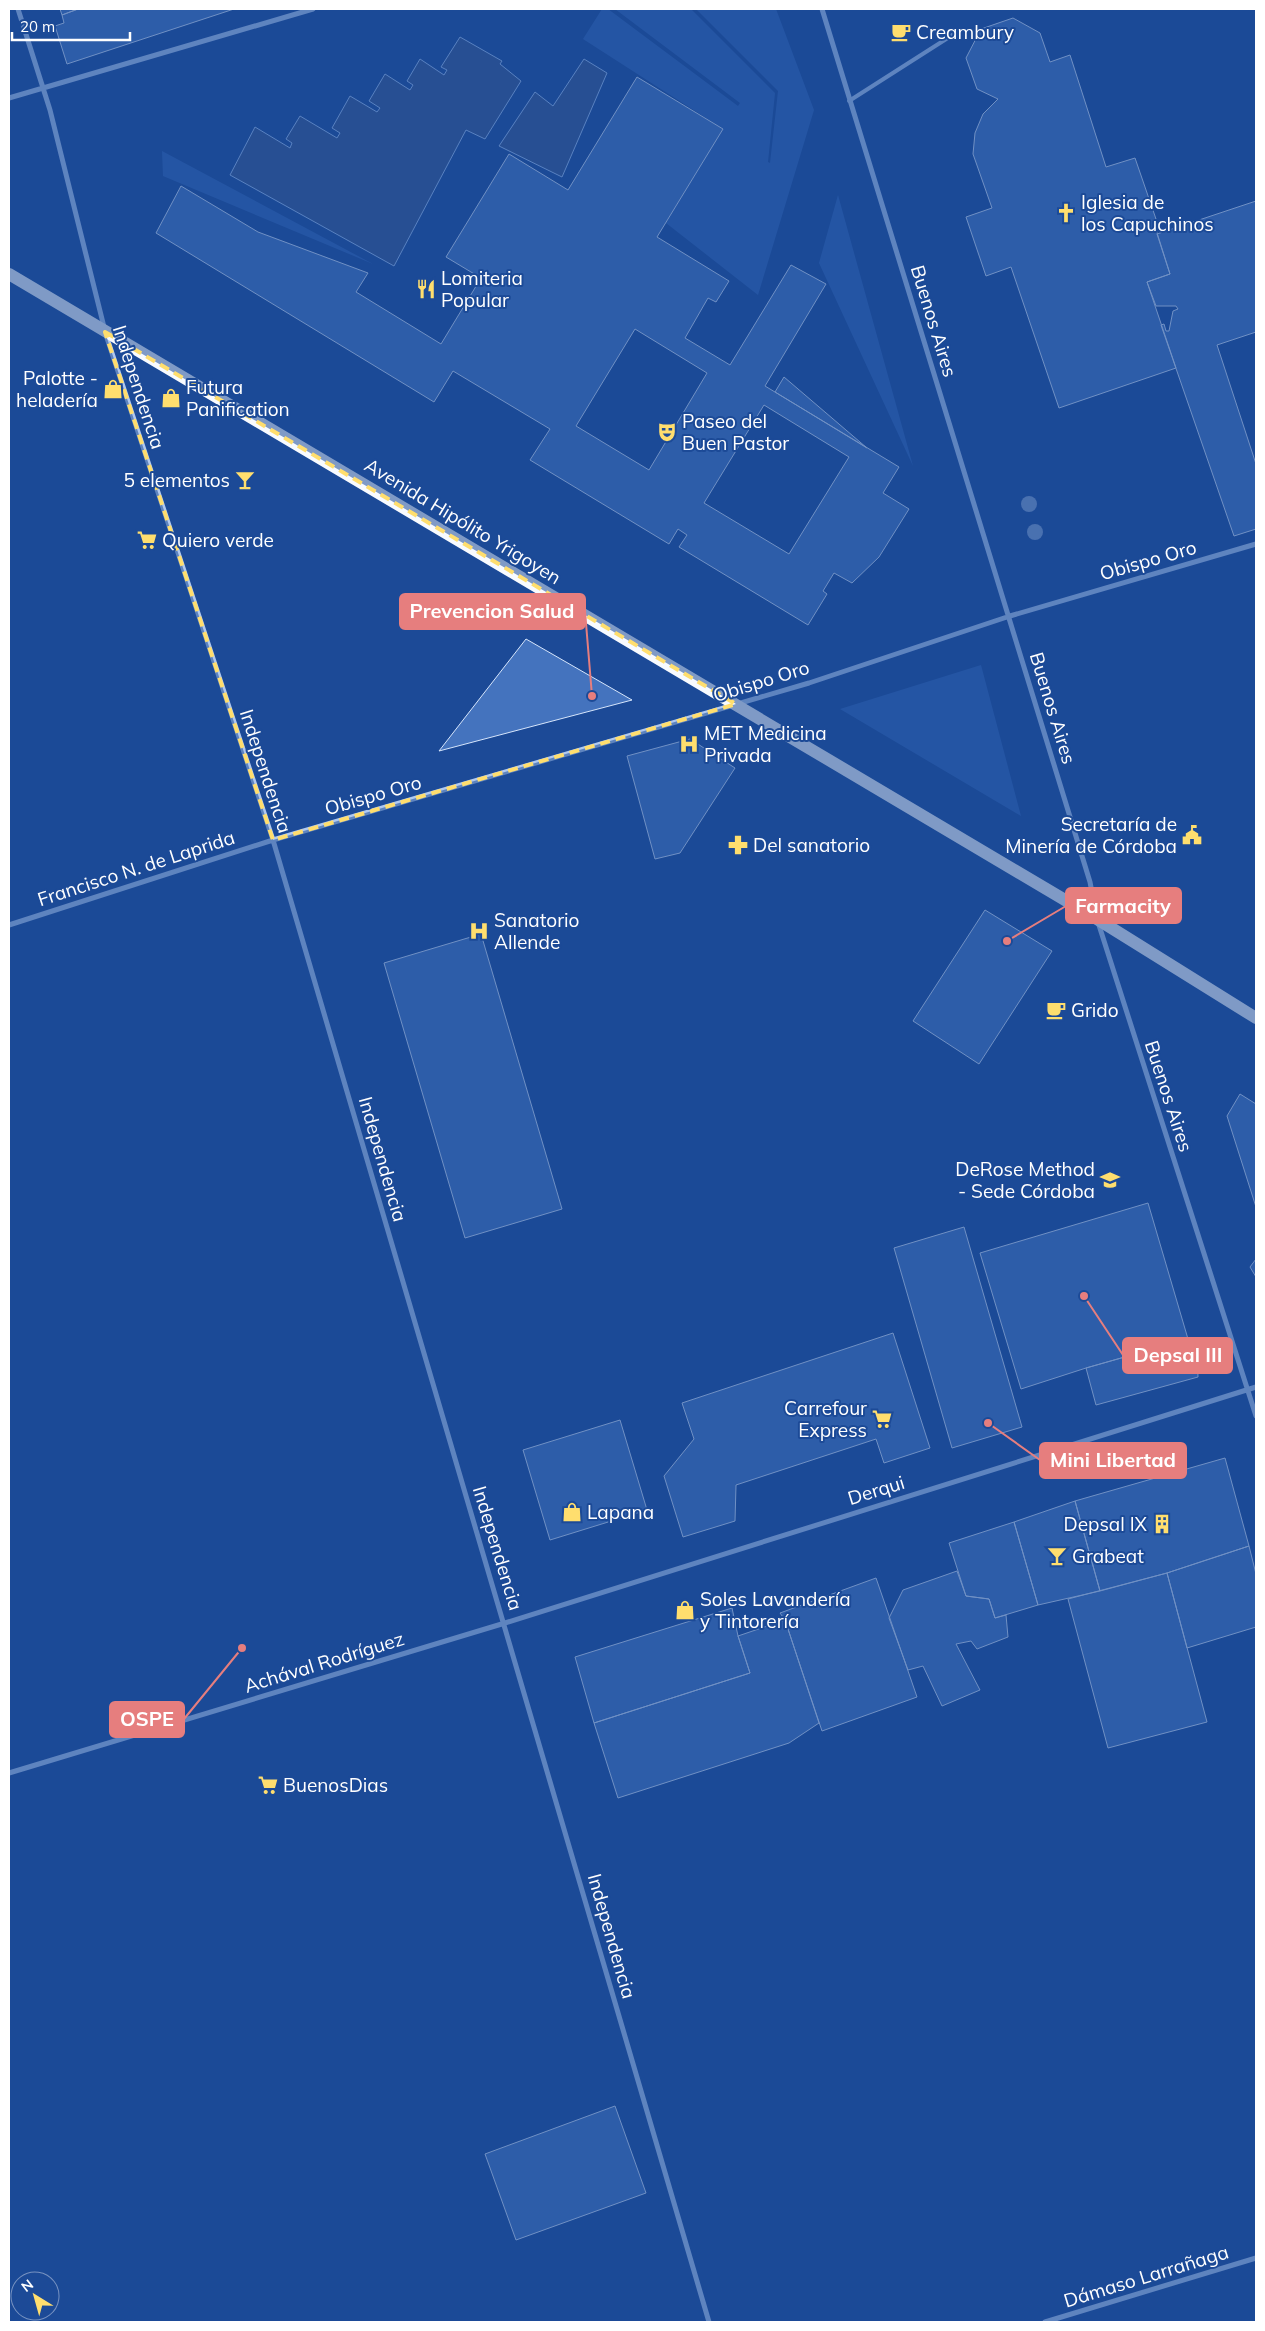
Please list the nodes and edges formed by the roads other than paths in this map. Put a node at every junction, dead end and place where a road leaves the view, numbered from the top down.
1 (18, 9) edge
2 (314, 9) edge
3 (822, 9) edge
4 (954, 34) dead end
5 (43, 87) junction
6 (9, 98) edge
7 (849, 101) junction
8 (9, 274) edge
9 (105, 332) junction
10 (1256, 544) edge
11 (1010, 616) junction
12 (736, 704) junction
13 (273, 840) junction
14 (1097, 919) junction
15 (9, 925) edge
16 (1256, 1018) edge
17 (1256, 1387) edge
18 (1247, 1390) junction
19 (1256, 1416) edge
20 (505, 1623) junction
21 (9, 1773) edge
22 (1256, 2258) edge
23 (709, 2322) edge
24 (1044, 2322) edge

1 - 5 street, Independencia
2 - 5 street
3 - 7 street, Buenos Aires
4 - 7 lane
5 - 6 street
5 - 9 street, Independencia
7 - 11 street, Buenos Aires
8 - 9 main road, Avenida Hipólito Yrigoyen
9 - 12 main road, Avenida Hipólito Yrigoyen
9 - 13 street, Independencia
10 - 11 street, Obispo Oro
11 - 12 street, Obispo Oro
11 - 14 street, Buenos Aires
12 - 13 street, Obispo Oro
12 - 14 main road, Avenida Hipólito Yrigoyen
13 - 15 street, Francisco N. de Laprida
13 - 20 street, Independencia
14 - 16 main road, Avenida Hipólito Yrigoyen
14 - 18 street, Buenos Aires
17 - 18 street, Derqui
18 - 19 street, Buenos Aires
18 - 20 street, Derqui
20 - 21 street, Achával Rodríguez
20 - 23 street, Independencia
22 - 24 street, Dámaso Larrañaga

